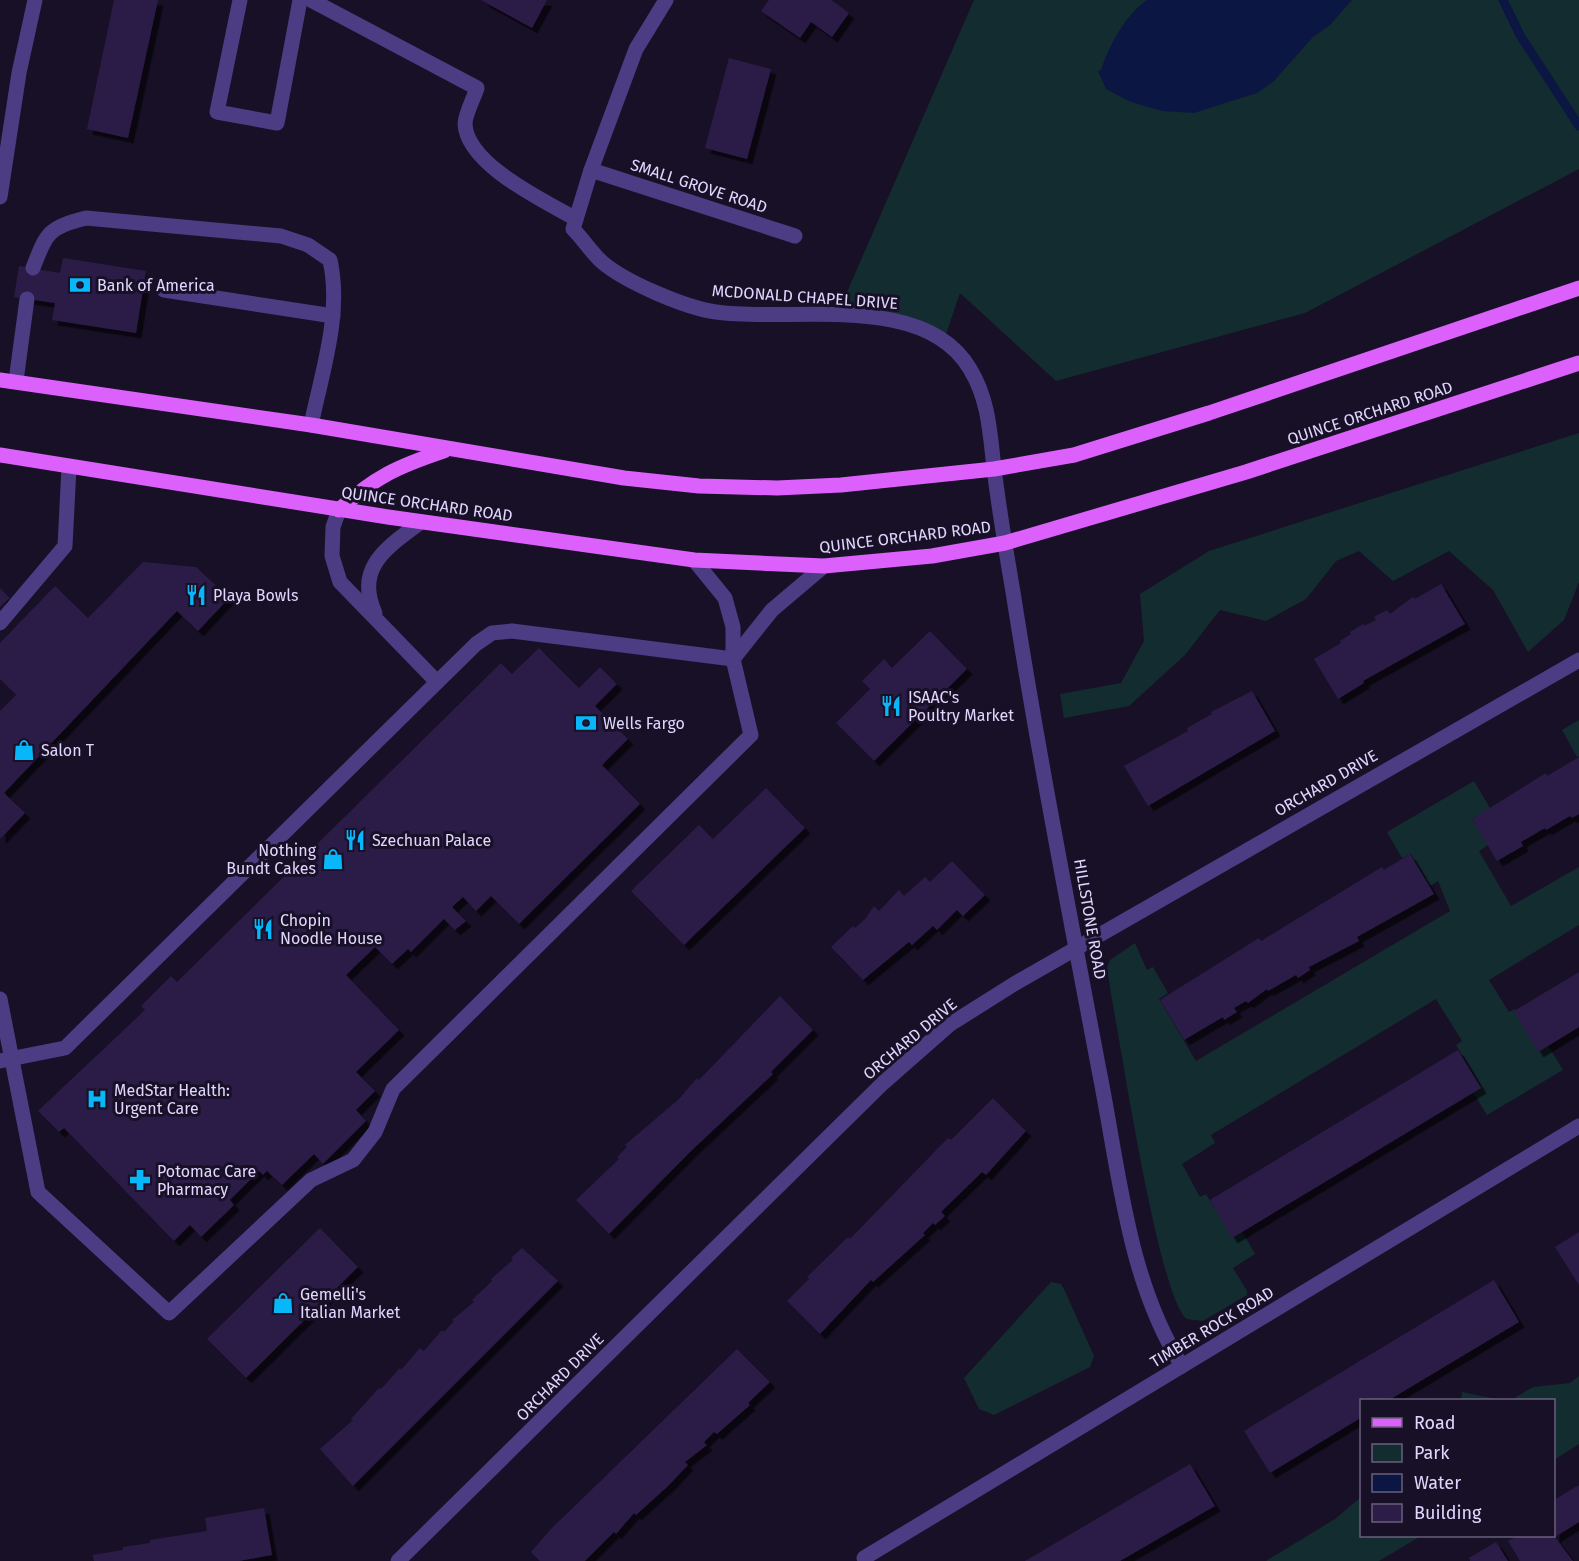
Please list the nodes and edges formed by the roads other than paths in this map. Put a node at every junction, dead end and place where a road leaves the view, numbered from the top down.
1 (35, 0) edge
2 (240, 0) edge
3 (300, 0) edge
4 (311, 0) edge
5 (666, 0) edge
6 (591, 170) junction
7 (0, 197) edge
8 (576, 219) junction
9 (795, 236) dead end
10 (33, 268) dead end
11 (1579, 288) edge
12 (164, 290) dead end
13 (27, 299) dead end
14 (333, 316) junction
15 (1579, 363) edge
16 (0, 380) edge
17 (16, 381) junction
18 (311, 425) junction
19 (447, 450) junction
20 (0, 455) edge
21 (69, 467) junction
22 (994, 469) junction
23 (339, 510) junction
24 (421, 522) junction
25 (1005, 543) junction
26 (694, 560) junction
27 (824, 566) junction
28 (379, 621) junction
29 (0, 623) edge
30 (733, 659) junction
31 (1579, 660) edge
32 (437, 682) junction
33 (1076, 946) junction
34 (0, 999) edge
35 (6, 1060) edge
36 (1579, 1126) edge
37 (1182, 1366) junction
38 (864, 1558) dead end
39 (398, 1561) edge

1 - 7 street
2 - 3 street
4 - 8 street
5 - 6 street
6 - 8 street
6 - 9 street, SMALL GROVE ROAD
8 - 22 street, MCDONALD CHAPEL DRIVE
10 - 14 street
11 - 22 main road
12 - 14 street
13 - 17 street
14 - 18 street
15 - 25 main road, QUINCE ORCHARD ROAD
16 - 17 main road
17 - 18 main road
18 - 19 main road
19 - 22 main road
19 - 23 main road
20 - 21 main road, QUINCE ORCHARD ROAD
21 - 23 main road, QUINCE ORCHARD ROAD
21 - 29 street
22 - 25 street, HILLSTONE ROAD
23 - 24 main road, QUINCE ORCHARD ROAD
23 - 28 street
24 - 26 main road, QUINCE ORCHARD ROAD
24 - 28 street
25 - 27 main road, QUINCE ORCHARD ROAD
25 - 33 street, HILLSTONE ROAD
26 - 27 main road, QUINCE ORCHARD ROAD
26 - 30 street
27 - 30 street
28 - 32 street
30 - 32 street
30 - 35 street
31 - 33 street, ORCHARD DRIVE
32 - 35 street
33 - 37 street, HILLSTONE ROAD
33 - 39 street, ORCHARD DRIVE
34 - 35 street
36 - 37 street, TIMBER ROCK ROAD
37 - 38 street, TIMBER ROCK ROAD

